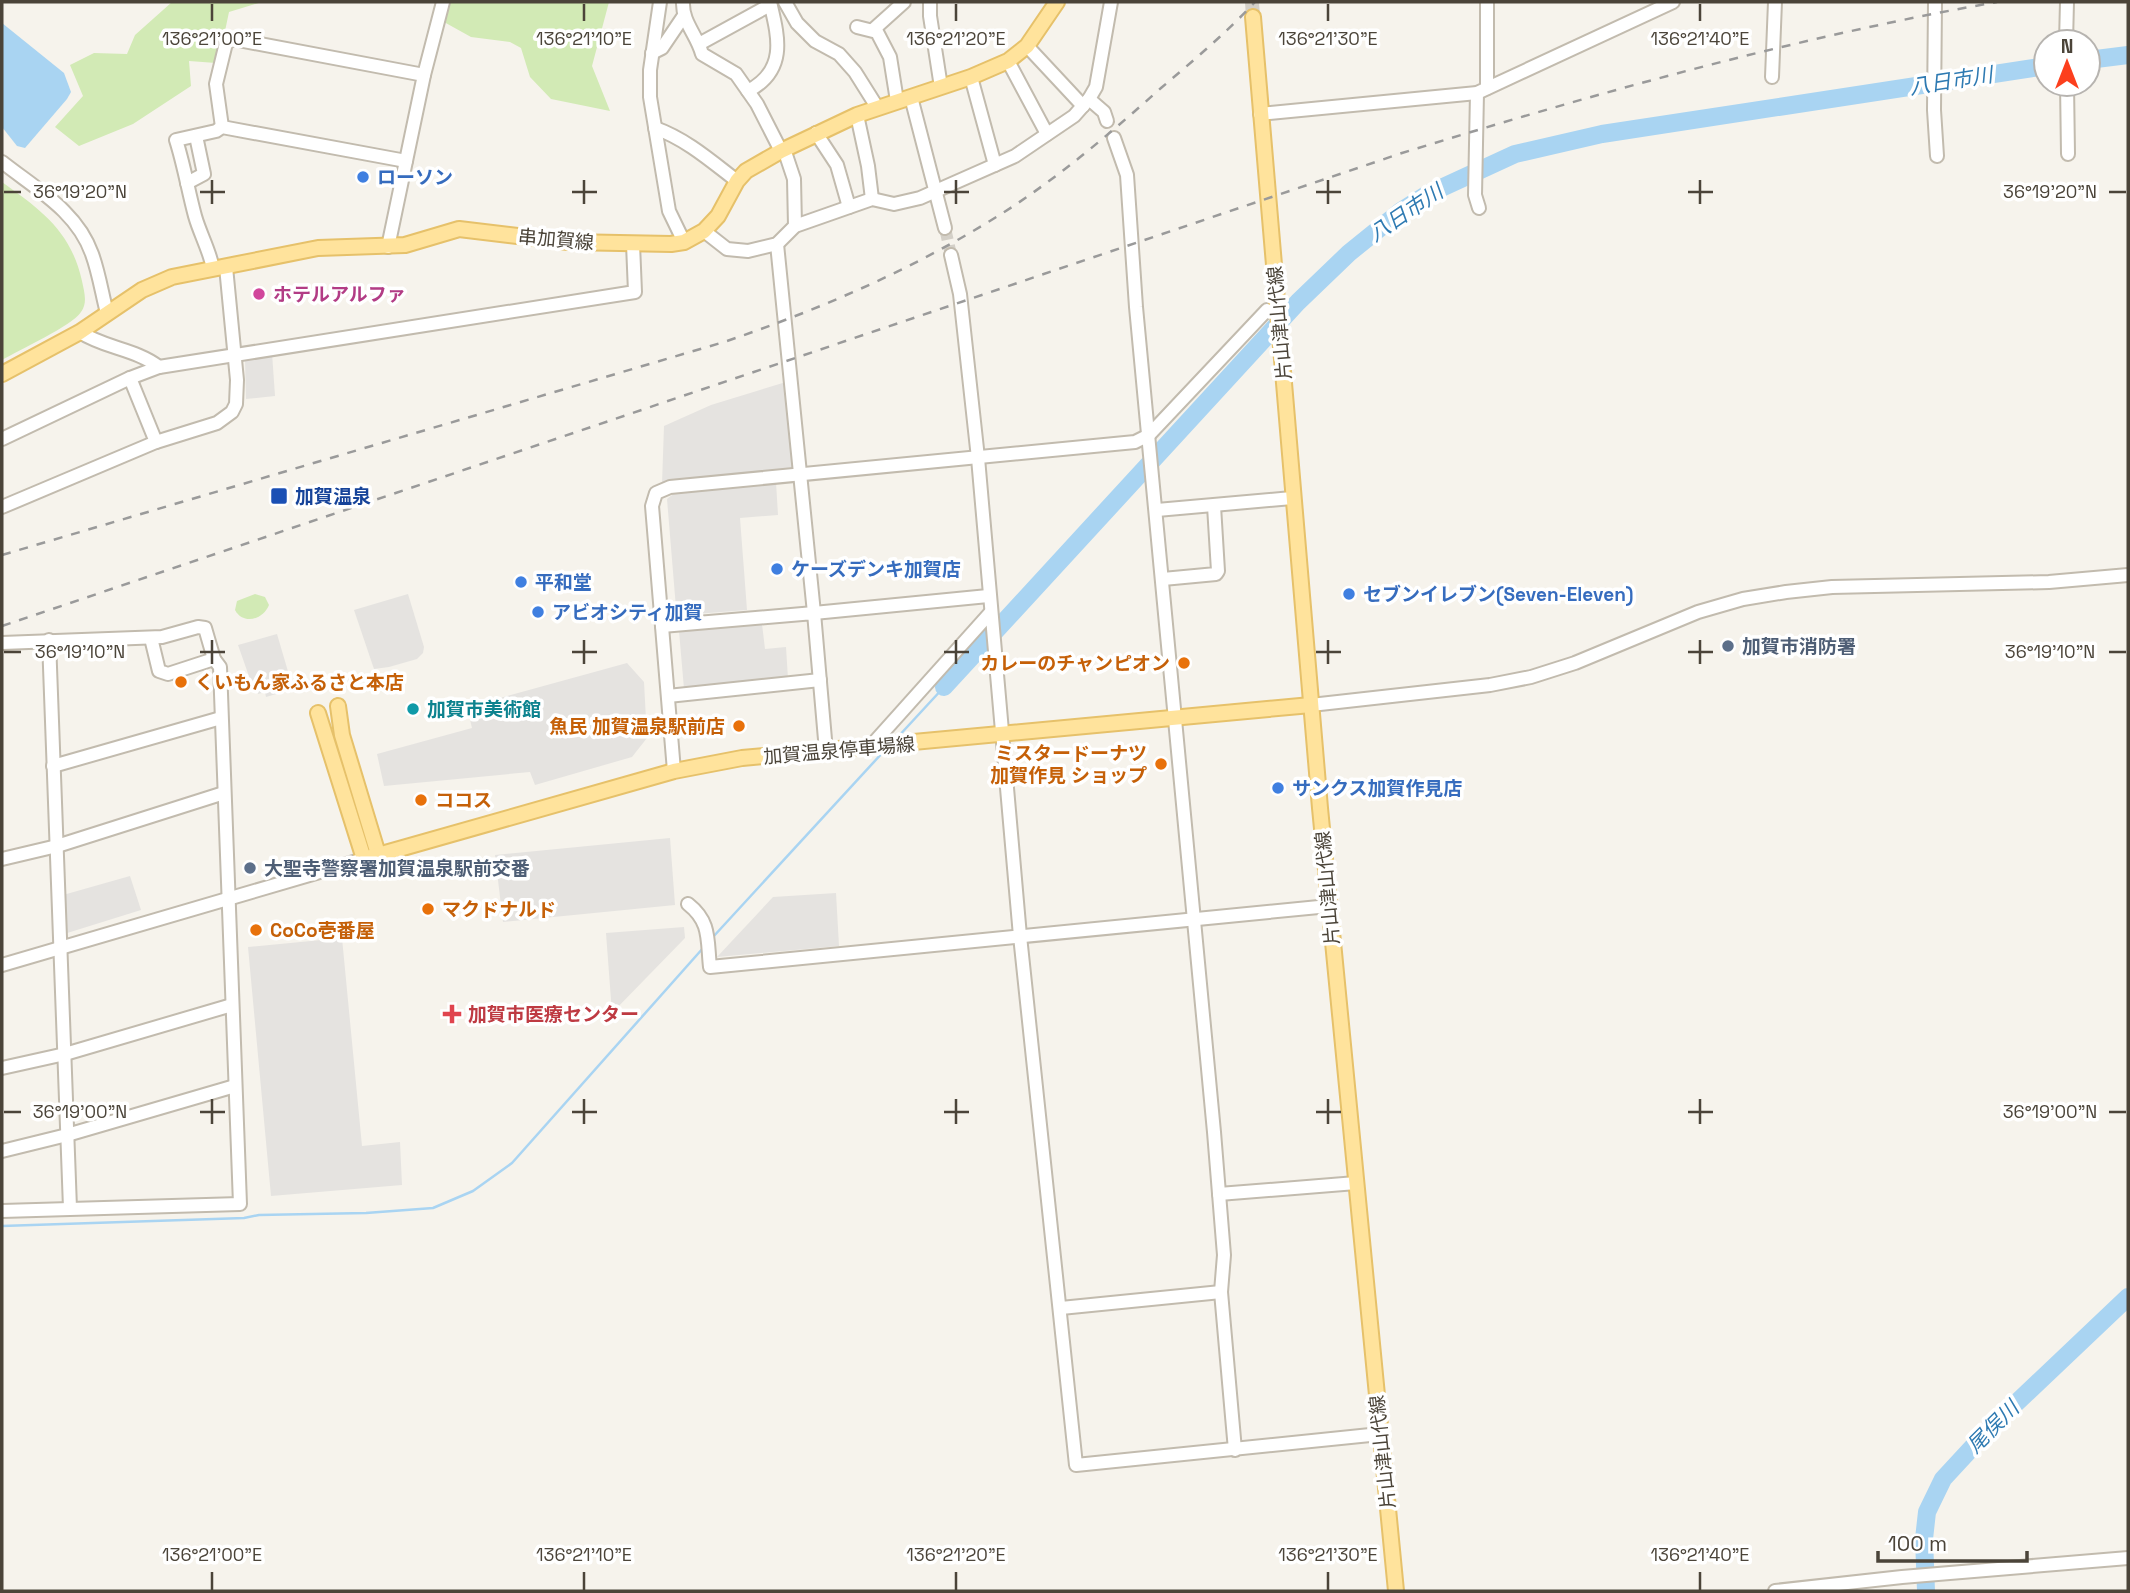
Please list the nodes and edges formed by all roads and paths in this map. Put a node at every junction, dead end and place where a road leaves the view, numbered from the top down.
1 (443, 2) edge
2 (660, 2) edge
3 (683, 2) edge
4 (785, 2) edge
5 (904, 2) edge
6 (930, 2) edge
7 (1111, 2) edge
8 (1487, 2) edge
9 (1673, 2) edge
10 (1775, 2) edge
11 (1935, 2) edge
12 (2067, 2) edge
13 (770, 3) edge
14 (1054, 3) edge
15 (683, 17) junction
16 (1253, 17) tunnel mouth
17 (858, 27) dead end
18 (2066, 28) edge
19 (874, 29) junction
20 (699, 44) junction
21 (1027, 46) junction
22 (652, 54) junction
23 (1008, 61) junction
24 (424, 75) junction
25 (971, 77) junction
26 (1772, 77) dead end
27 (941, 87) junction
28 (748, 90) junction
29 (1482, 90) junction
30 (2067, 98) edge
31 (904, 99) junction
32 (1086, 103) junction
33 (877, 107) junction
34 (1260, 114) junction
35 (857, 115) junction
36 (1107, 121) dead end
37 (222, 127) junction
38 (655, 128) junction
39 (816, 133) junction
40 (1046, 134) junction
41 (196, 136) junction
42 (1114, 138) dead end
43 (782, 150) junction
44 (2068, 154) dead end
45 (1937, 156) dead end
46 (406, 161) junction
47 (2, 162) edge
48 (995, 165) junction
49 (737, 181) junction
50 (187, 183) junction
51 (936, 192) junction
52 (872, 199) junction
53 (849, 207) junction
54 (1479, 208) dead end
55 (795, 226) junction
56 (945, 228) tunnel mouth
57 (704, 231) junction
58 (684, 242) junction
59 (633, 244) junction
60 (777, 244) junction
61 (388, 247) junction
62 (951, 255) tunnel mouth
63 (220, 268) junction
64 (1273, 309) junction
65 (107, 313) junction
66 (80, 332) junction
67 (233, 354) junction
68 (159, 367) junction
69 (2, 374) edge
70 (130, 377) junction
71 (1149, 438) junction
72 (2, 439) edge
73 (156, 442) junction
74 (978, 458) junction
75 (800, 474) junction
76 (1292, 498) junction
77 (1214, 506) junction
78 (2, 507) edge
79 (1157, 510) junction
80 (2127, 575) edge
81 (1163, 579) junction
82 (988, 596) junction
83 (814, 612) junction
84 (991, 615) junction
85 (662, 626) junction
86 (151, 638) junction
87 (49, 640) junction
88 (2, 643) edge
89 (214, 659) junction
90 (820, 680) junction
91 (668, 696) junction
92 (1311, 705) junction
93 (338, 706) dead end
94 (318, 713) dead end
95 (221, 718) junction
96 (1176, 718) junction
97 (1004, 735) junction
98 (872, 747) junction
99 (826, 751) junction
100 (53, 766) junction
101 (674, 771) junction
102 (224, 793) junction
103 (57, 846) junction
104 (371, 857) junction
105 (2, 859) edge
106 (229, 899) junction
107 (688, 904) dead end
108 (1329, 906) junction
109 (1194, 920) junction
110 (1020, 936) junction
111 (60, 949) junction
112 (2, 965) edge
113 (232, 1005) junction
114 (65, 1054) junction
115 (2, 1068) edge
116 (235, 1086) junction
117 (67, 1135) junction
118 (2, 1151) edge
119 (1356, 1183) junction
120 (1219, 1194) junction
121 (70, 1209) junction
122 (2, 1211) edge
123 (1221, 1292) junction
124 (1061, 1308) junction
125 (1380, 1434) junction
126 (1235, 1450) junction
127 (2128, 1558) edge
128 (1395, 1591) edge
129 (1776, 1591) edge

1 - 24 street
2 - 22 street
3 - 15 street
4 - 33 street
5 - 19 street
6 - 27 street
7 - 32 street
8 - 29 street
9 - 29 street
10 - 26 street
11 - 45 street
12 - 18 street
13 - 20 street
13 - 28 street
14 - 21 main road, 串加賀線
15 - 20 street
15 - 22 street
16 - 34 main road, 片山津山代線
17 - 19 street
19 - 31 street
20 - 28 street
21 - 23 main road, 串加賀線
21 - 32 street
22 - 38 street
23 - 25 main road, 串加賀線
23 - 40 street
24 - 37 street
24 - 46 street
25 - 27 main road, 串加賀線
25 - 48 street
27 - 31 main road, 串加賀線
28 - 43 street
29 - 34 street
29 - 54 street
30 - 44 street
31 - 33 main road, 串加賀線
31 - 51 street
32 - 36 street
32 - 40 street
33 - 35 main road, 串加賀線
34 - 64 main road, 片山津山代線
35 - 39 main road, 串加賀線
35 - 52 street
37 - 41 street
37 - 46 street
38 - 49 street
38 - 58 street
39 - 43 main road, 串加賀線
39 - 53 street
40 - 48 street
41 - 50 street
41 - 50 street
42 - 71 street
43 - 49 main road, 串加賀線
43 - 55 street
46 - 61 street
47 - 65 street
48 - 51 street
49 - 57 main road, 串加賀線
50 - 63 street
51 - 52 street
51 - 56 street
52 - 53 street
53 - 55 street
55 - 60 street
57 - 58 main road, 串加賀線
57 - 60 street
58 - 59 main road, 串加賀線
59 - 61 main road, 串加賀線
59 - 67 street
60 - 75 street
61 - 63 main road, 串加賀線
62 - 74 street
63 - 65 main road, 串加賀線
63 - 67 street
64 - 71 street
64 - 76 main road, 片山津山代線
65 - 66 main road, 串加賀線
66 - 68 street
66 - 69 main road, 串加賀線
67 - 68 street
67 - 73 street
68 - 70 street
70 - 72 street
70 - 73 street
71 - 74 street
71 - 79 street
73 - 78 street
74 - 75 street
74 - 82 street
75 - 83 street
75 - 85 street
76 - 77 street
76 - 92 main road, 片山津山代線
77 - 79 street
77 - 81 street
79 - 81 street
80 - 92 street
81 - 96 street
82 - 83 street
82 - 84 street
83 - 85 street
83 - 90 street
84 - 97 street
84 - 98 street
85 - 91 street
86 - 87 street
86 - 89 street
86 - 89 street
87 - 88 street
87 - 100 street
89 - 95 street
90 - 91 street
90 - 99 street
91 - 101 street
92 - 96 main road, 加賀温泉停車場線
92 - 108 main road, 片山津山代線
93 - 104 main road
94 - 104 main road
95 - 100 street
95 - 102 street
96 - 97 main road, 加賀温泉停車場線
96 - 109 street
97 - 98 main road, 加賀温泉停車場線
97 - 110 street
98 - 99 main road, 加賀温泉停車場線
99 - 101 main road, 加賀温泉停車場線
100 - 103 street
101 - 104 main road, 加賀温泉停車場線
102 - 103 street
102 - 106 street
103 - 105 street
103 - 111 street
104 - 106 street
106 - 111 street
106 - 113 street
107 - 110 street
108 - 109 street
108 - 119 main road, 片山津山代線
109 - 110 street
109 - 120 street
110 - 124 street
111 - 112 street
111 - 114 street
113 - 114 street
113 - 116 street
114 - 115 street
114 - 117 street
116 - 117 street
116 - 121 street
117 - 118 street
117 - 121 street
119 - 120 street
119 - 125 main road, 片山津山代線
120 - 123 street
121 - 122 street
123 - 124 street
123 - 126 street
124 - 126 street
125 - 126 street
125 - 128 main road, 片山津山代線
127 - 129 street

